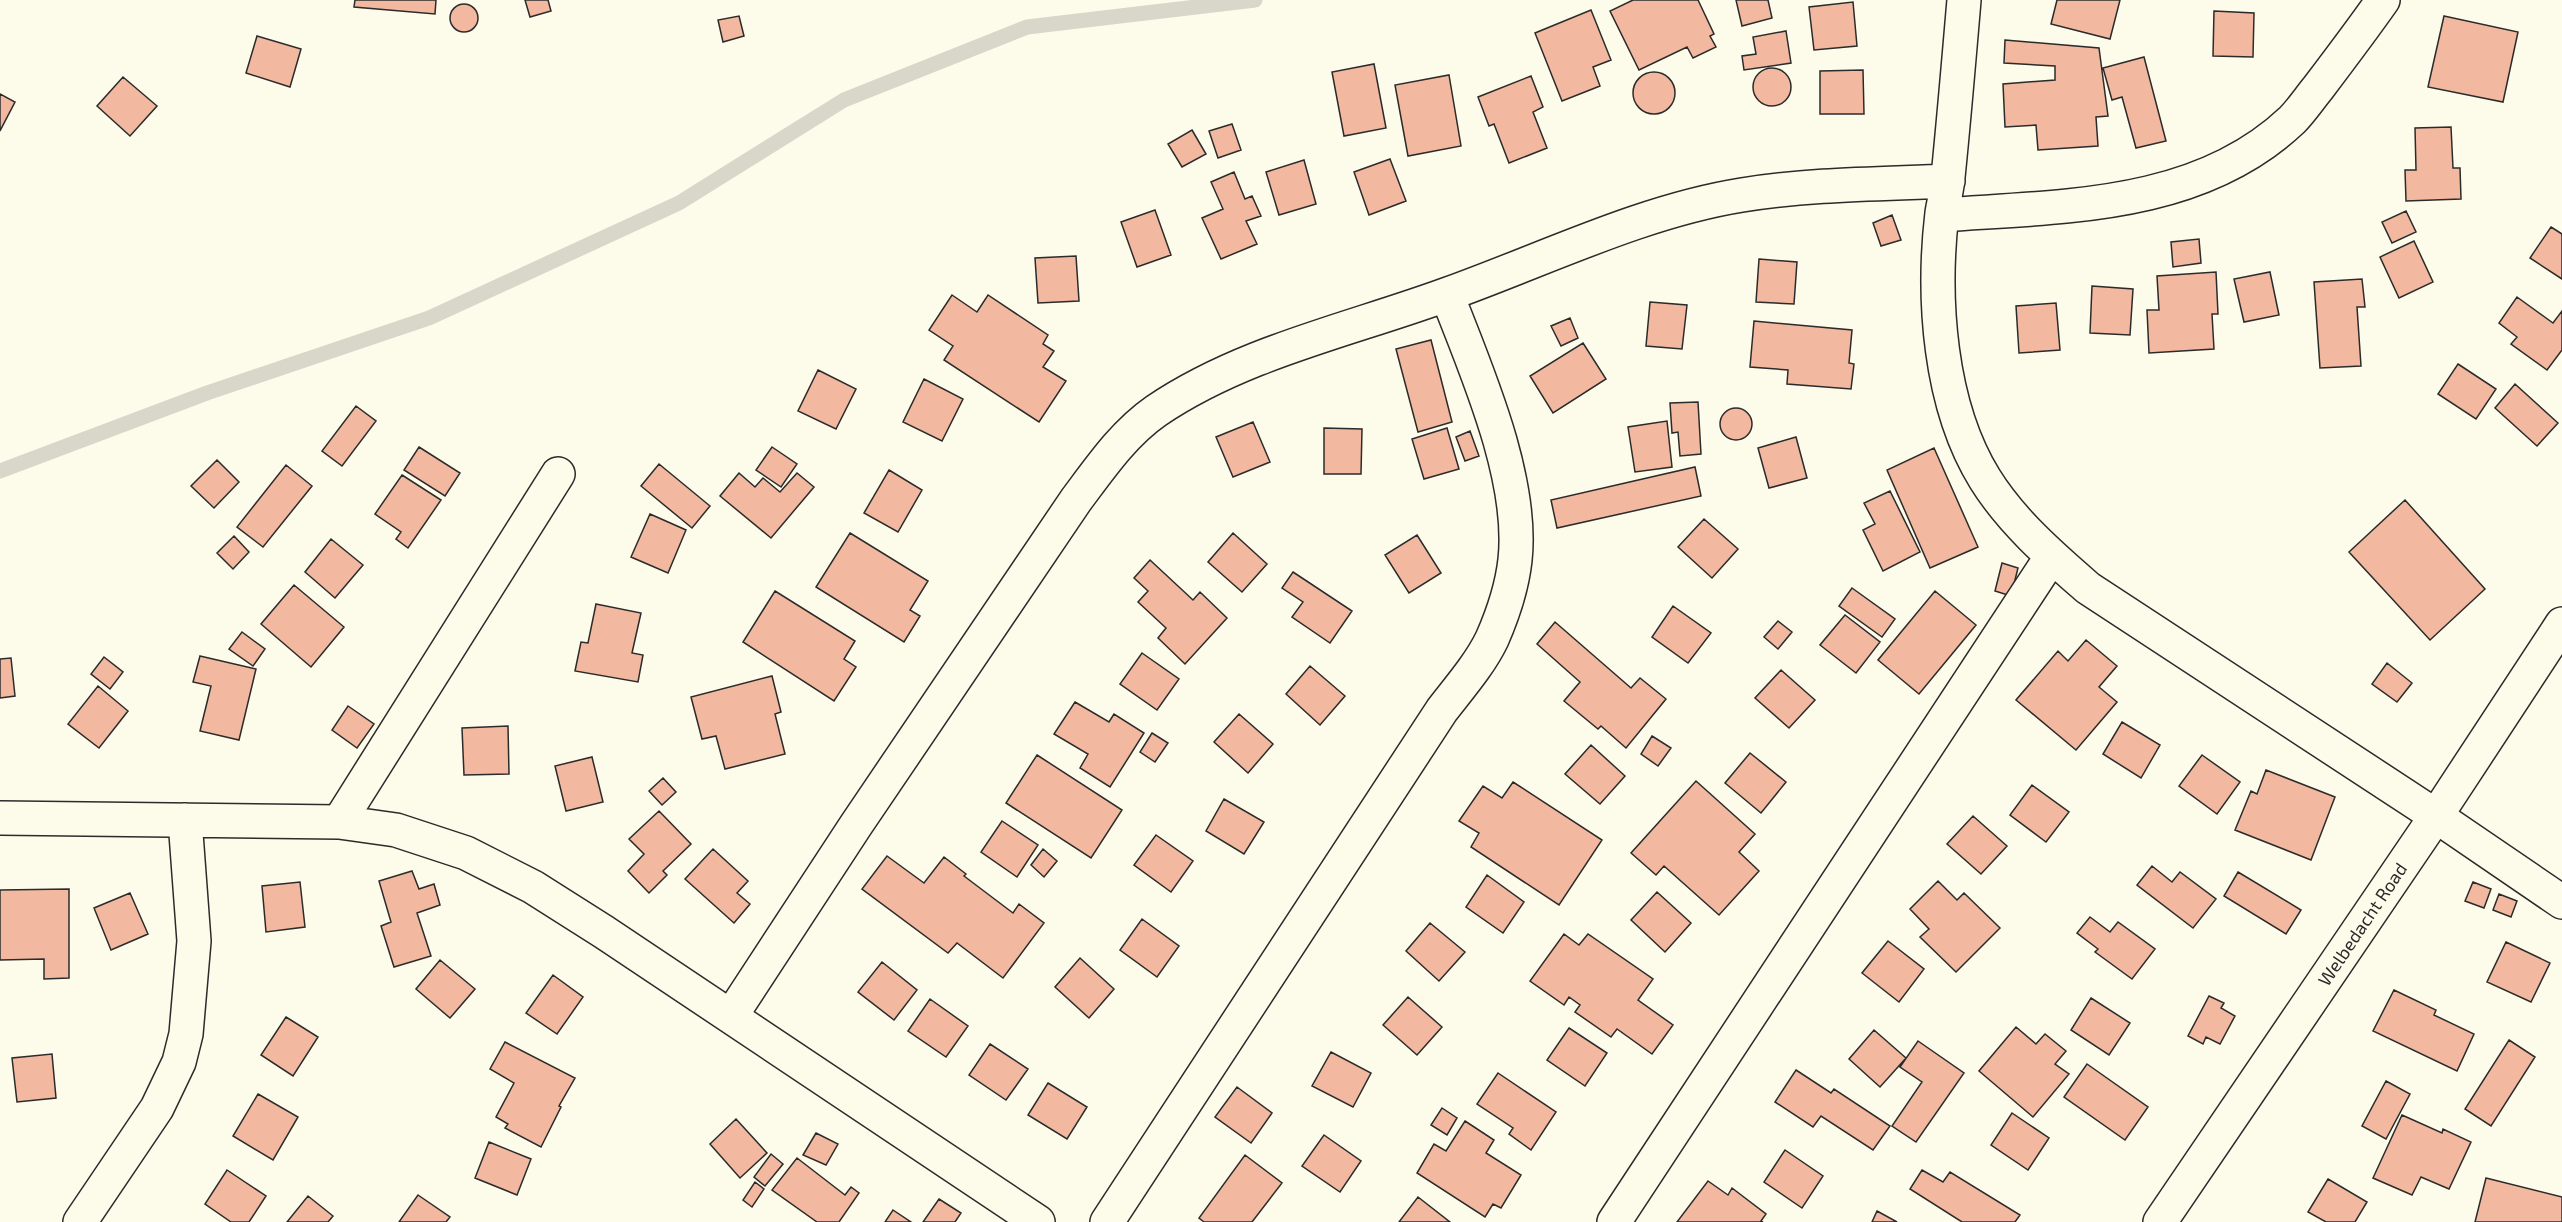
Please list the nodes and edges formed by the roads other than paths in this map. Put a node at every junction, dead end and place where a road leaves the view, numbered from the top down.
1 (1964, 0) edge
2 (2383, 0) edge
3 (1948, 181) junction
4 (1942, 215) junction
5 (1446, 295) junction
6 (558, 474) dead end
7 (2052, 556) junction
8 (2562, 624) edge
9 (2436, 816) junction
10 (0, 818) edge
11 (185, 819) junction
12 (339, 822) junction
13 (2562, 902) edge
14 (731, 1016) junction
15 (80, 1222) edge
16 (1038, 1222) edge
17 (1107, 1222) edge
18 (1614, 1222) edge
19 (2160, 1222) edge

1 - 3 street
2 - 4 street
3 - 4 street
3 - 5 street
4 - 7 street
5 - 14 street
5 - 17 street
6 - 12 street
7 - 9 street
7 - 18 street
8 - 9 street, Welbedacht Road
9 - 13 street
9 - 19 street, Welbedacht Road
10 - 11 street
11 - 12 street
11 - 15 street
12 - 14 street
14 - 16 street

